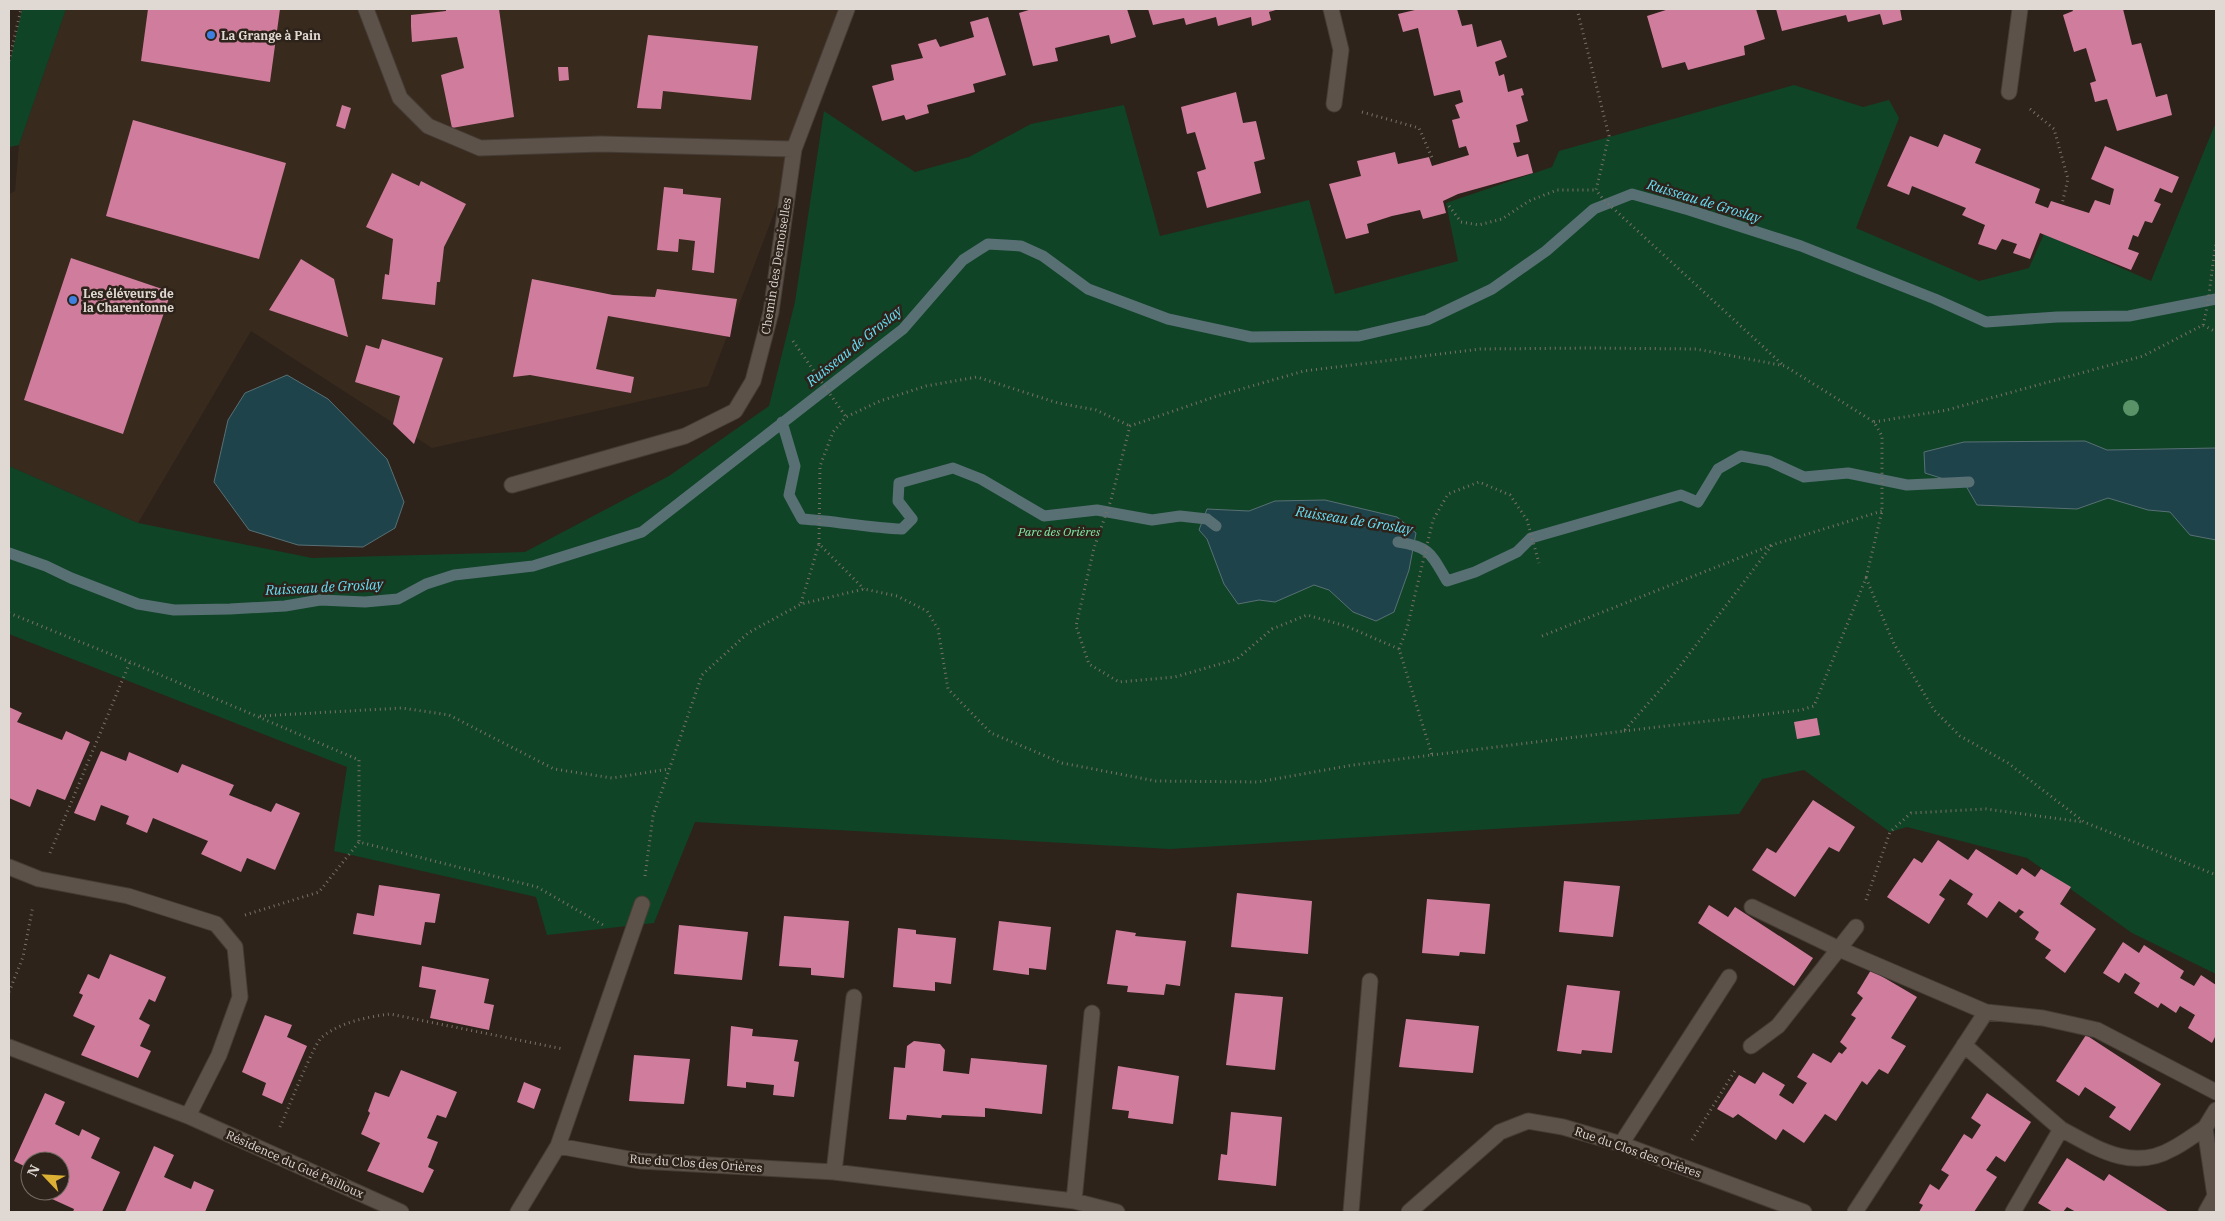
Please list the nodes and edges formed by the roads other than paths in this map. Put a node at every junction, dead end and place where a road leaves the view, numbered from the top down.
1 (366, 9) edge
2 (847, 9) edge
3 (1331, 9) edge
4 (2020, 9) edge
5 (2009, 92) road end
6 (1334, 104) road end
7 (794, 149) junction
8 (512, 485) dead end
9 (9, 867) edge
10 (642, 904) road end
11 (1752, 907) dead end
12 (1856, 927) road end
13 (1839, 949) junction
14 (1729, 977) dead end
15 (1370, 982) dead end
16 (854, 997) dead end
17 (1986, 1012) junction
18 (1092, 1013) dead end
19 (1964, 1045) junction
20 (1751, 1046) road end
21 (9, 1047) edge
22 (2216, 1092) edge
23 (2216, 1110) edge
24 (188, 1116) junction
25 (2205, 1128) junction
26 (2061, 1129) junction
27 (1621, 1144) junction
28 (558, 1146) junction
29 (834, 1172) junction
30 (1074, 1201) junction
31 (401, 1212) edge
32 (518, 1212) edge
33 (1117, 1212) edge
34 (1351, 1212) edge
35 (1409, 1212) edge
36 (1804, 1212) edge
37 (1855, 1212) edge
38 (2013, 1212) edge
39 (2206, 1212) edge

1 - 7 street
2 - 7 street, Chemin des Demoiselles
3 - 6 street
4 - 5 street
7 - 8 street, Chemin des Demoiselles
9 - 24 street
10 - 28 street
11 - 13 street
12 - 13 street
13 - 17 street
13 - 20 street
14 - 27 street
15 - 34 street
16 - 29 street
17 - 19 street
17 - 22 street
18 - 30 street
19 - 26 street
19 - 37 street
21 - 24 street, Résidence du Gué Pailloux
23 - 25 street
24 - 31 street, Résidence du Gué Pailloux
25 - 26 street
25 - 39 street
26 - 38 street
27 - 35 street, Rue du Clos des Orières
27 - 36 street, Rue du Clos des Orières
28 - 29 street, Rue du Clos des Orières
28 - 32 street
29 - 30 street, Rue du Clos des Orières
30 - 33 street, Rue du Clos des Orières

